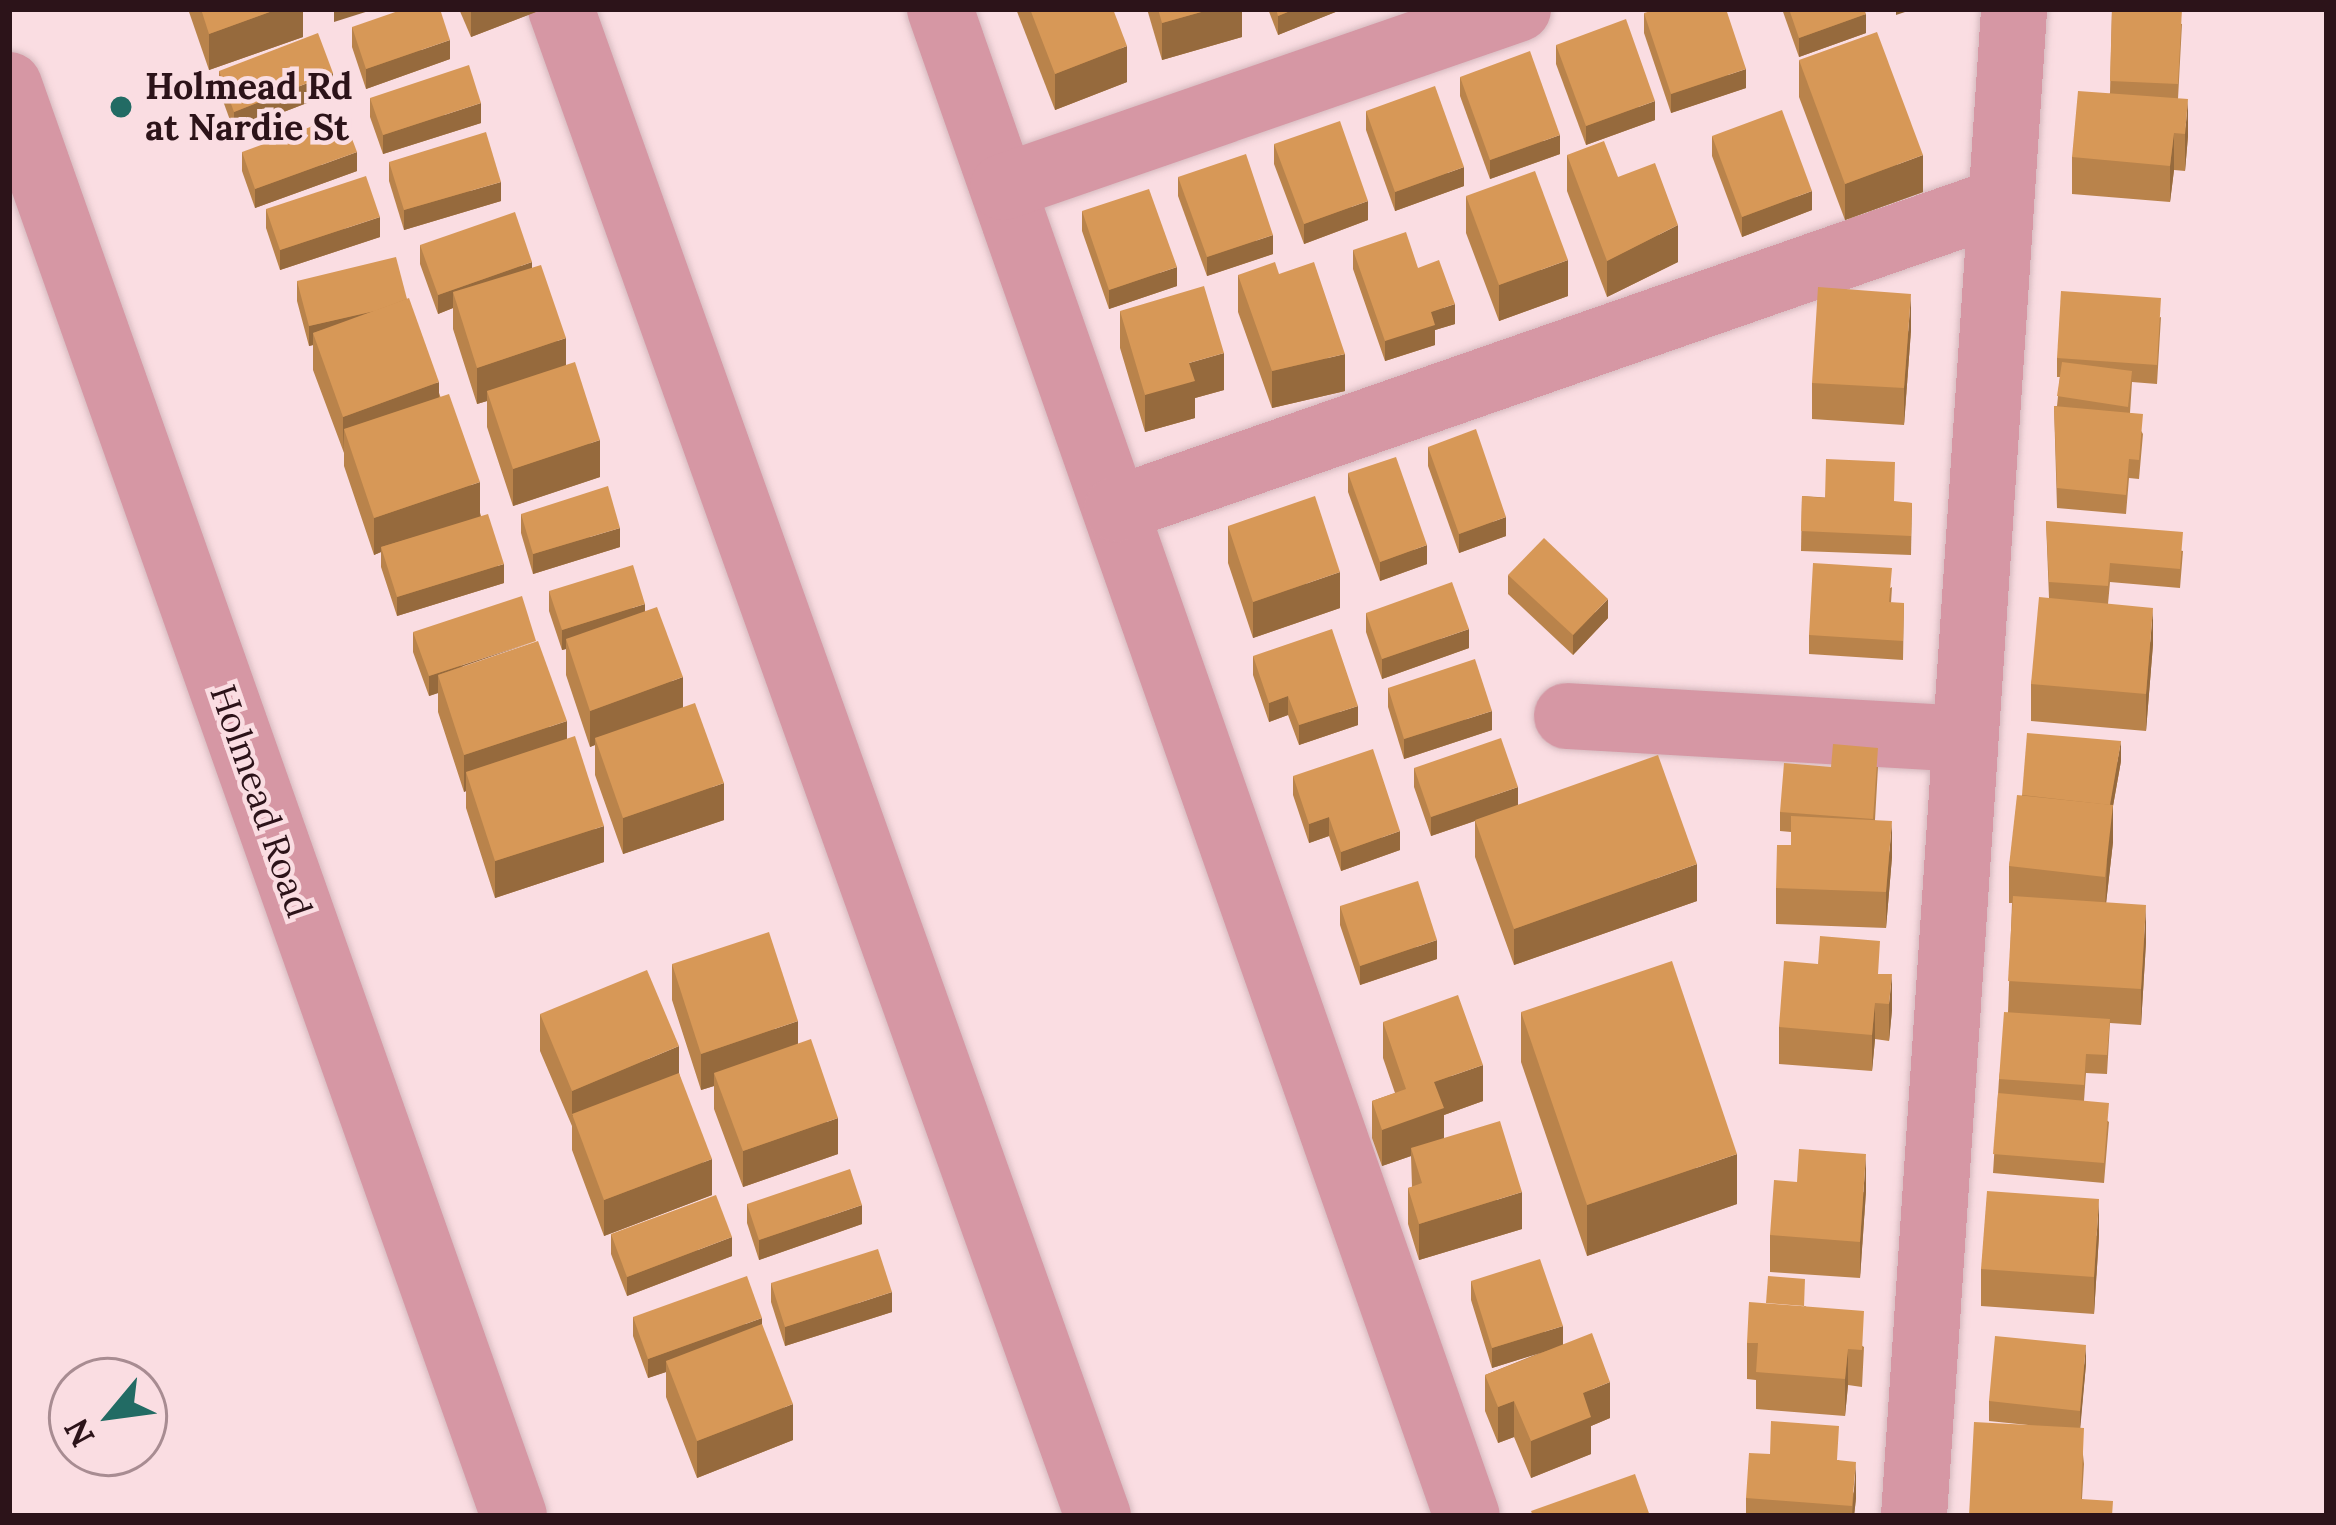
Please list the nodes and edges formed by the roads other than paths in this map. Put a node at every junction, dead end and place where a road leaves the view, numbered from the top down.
1 (561, 9) edge
2 (940, 9) edge
3 (1518, 9) edge
4 (2014, 9) edge
5 (9, 85) edge
6 (1004, 188) junction
7 (1998, 202) junction
8 (1117, 509) junction
9 (1567, 716) dead end
10 (1963, 739) junction
11 (514, 1516) edge
12 (1098, 1516) edge
13 (1467, 1516) edge
14 (1914, 1516) edge

1 - 12 street
2 - 6 street
3 - 6 street
4 - 7 street
5 - 11 street, Holmead Road
6 - 8 street
7 - 8 street
7 - 10 street
8 - 13 street
9 - 10 street
10 - 14 street

